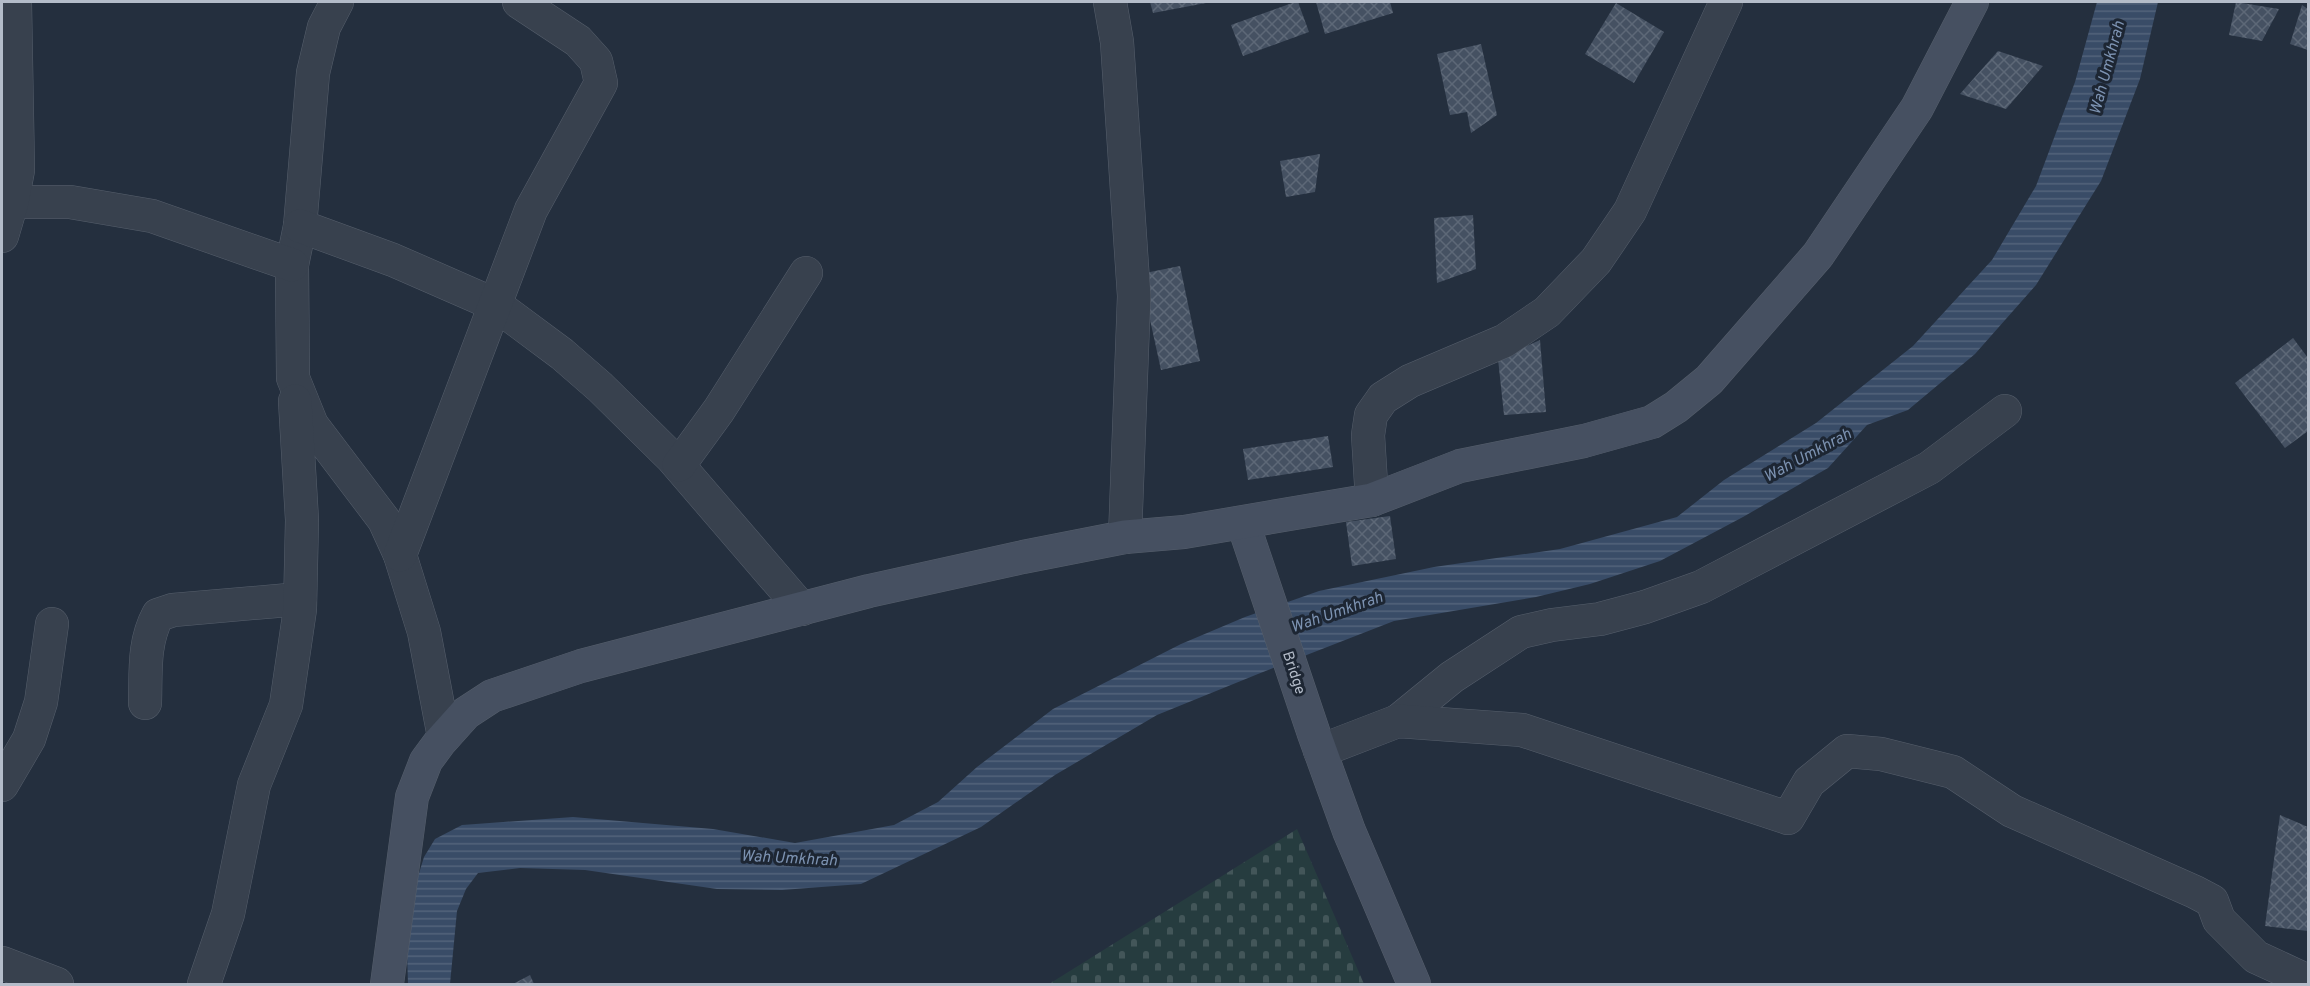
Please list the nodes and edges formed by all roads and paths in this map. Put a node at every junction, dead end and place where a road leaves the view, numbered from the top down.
1 (15, 2) edge
2 (337, 2) edge
3 (519, 2) edge
4 (1110, 2) edge
5 (1726, 2) edge
6 (1972, 2) edge
7 (12, 202) junction
8 (300, 226) junction
9 (2, 236) edge
10 (292, 265) junction
11 (806, 273) dead end
12 (496, 305) junction
13 (293, 378) junction
14 (2005, 411) dead end
15 (679, 465) junction
16 (1372, 500) junction
17 (1243, 523) junction
18 (1125, 537) junction
19 (400, 555) junction
20 (300, 599) junction
21 (802, 609) junction
22 (52, 624) dead end
23 (145, 703) dead end
24 (1398, 721) junction
25 (444, 737) junction
26 (1320, 751) junction
27 (2, 785) edge
28 (2, 963) edge
29 (2308, 981) edge
30 (57, 984) edge
31 (204, 984) edge
32 (387, 984) edge
33 (1414, 984) edge

1 - 7 street
2 - 8 street
3 - 12 street
4 - 18 street
5 - 16 street
6 - 16 street
7 - 9 street
7 - 10 street
8 - 10 street
8 - 12 street
10 - 13 street
11 - 15 street
12 - 15 street
12 - 19 street
13 - 19 street
13 - 20 street
14 - 24 street
15 - 21 street
16 - 17 street
17 - 18 street
17 - 26 street, Bridge
18 - 21 street
19 - 25 street
20 - 23 street
20 - 31 street
21 - 25 street
22 - 27 street
24 - 26 street
24 - 29 street
25 - 32 street
26 - 33 street, Bridge
28 - 30 street

